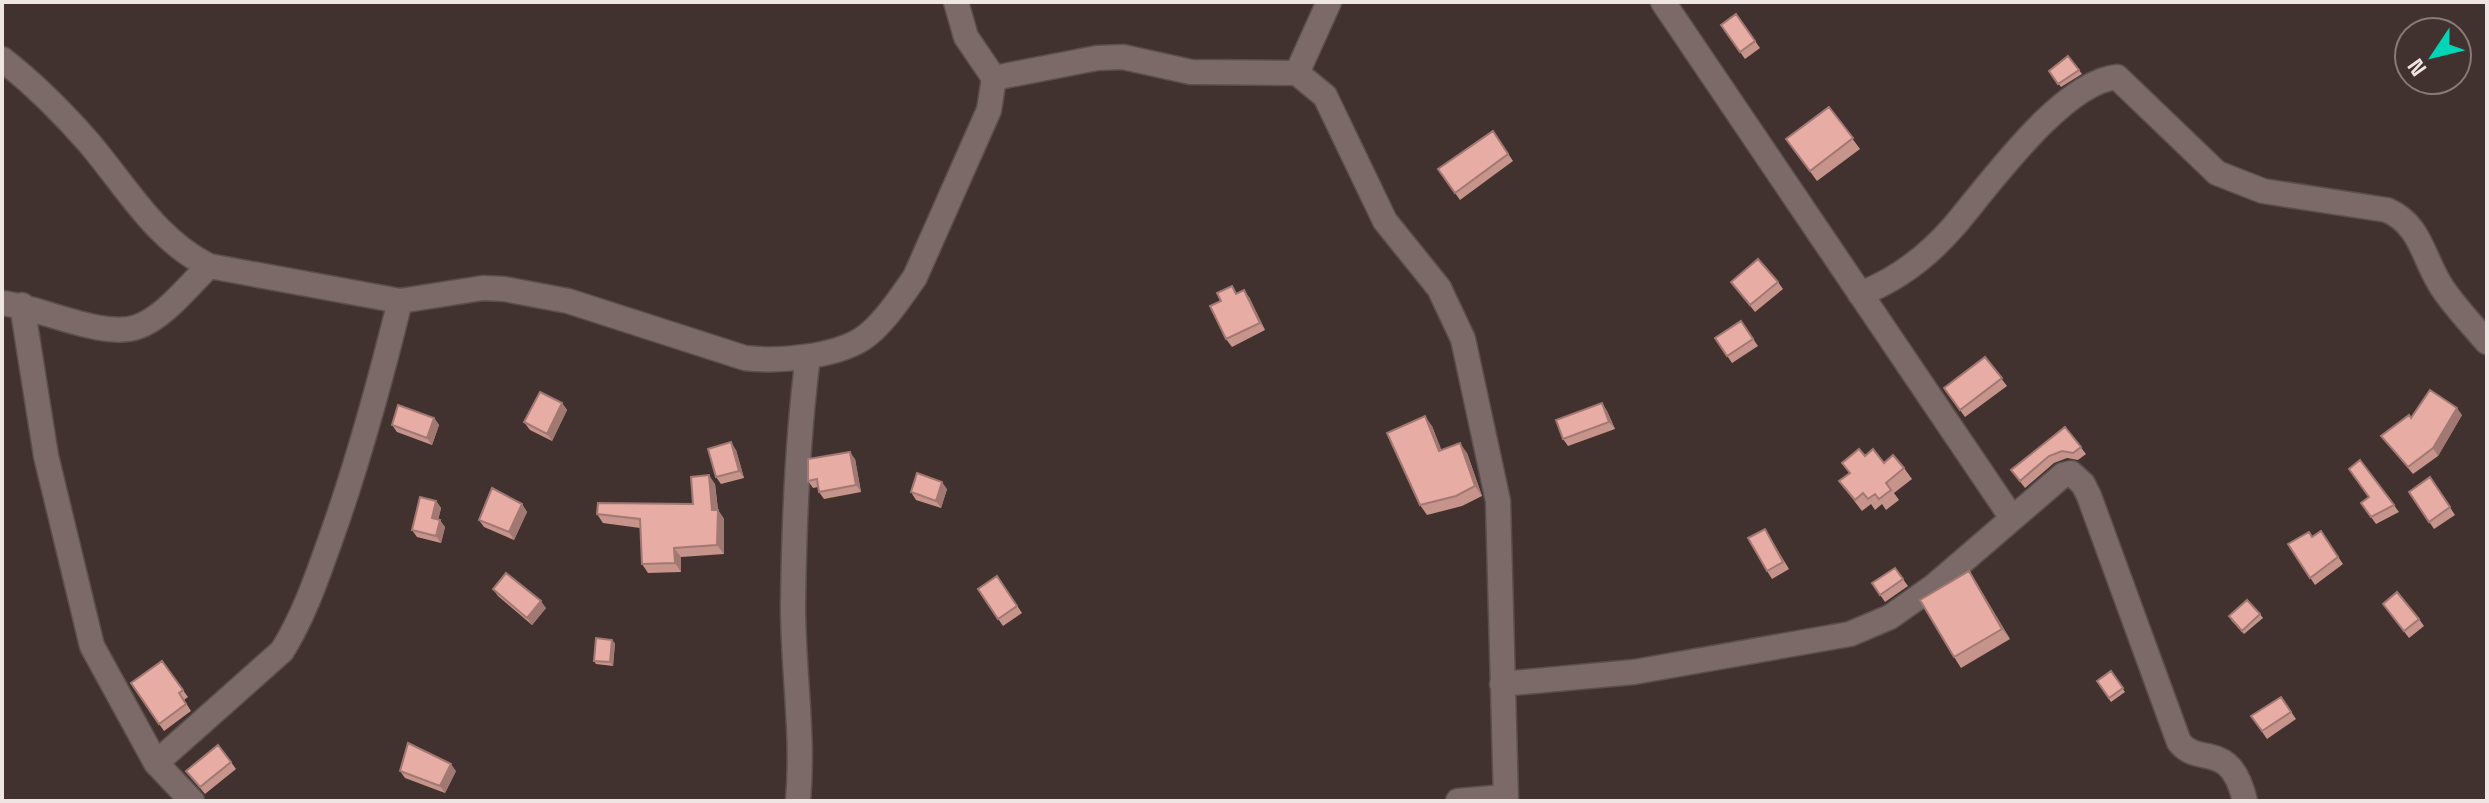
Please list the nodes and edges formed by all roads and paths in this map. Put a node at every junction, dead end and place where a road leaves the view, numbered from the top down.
1 (956, 2) edge
2 (1329, 2) edge
3 (1663, 2) edge
4 (2, 59) edge
5 (1297, 73) junction
6 (994, 78) junction
7 (209, 266) junction
8 (1860, 294) junction
9 (400, 301) junction
10 (12, 304) edge
11 (2487, 342) edge
12 (808, 357) junction
13 (2012, 518) junction
14 (1502, 684) junction
15 (156, 763) junction
16 (1505, 799) edge
17 (192, 801) edge
18 (798, 801) edge
19 (1458, 801) edge
20 (2245, 801) edge

1 - 6 street
2 - 5 street
3 - 8 street
4 - 7 street
5 - 6 street
5 - 14 street
6 - 12 street
7 - 9 street
7 - 10 street
8 - 11 street
8 - 13 street
9 - 12 street
9 - 15 street
10 - 15 street
12 - 18 street
13 - 14 street
13 - 20 street
14 - 16 street
15 - 17 street
16 - 19 street

